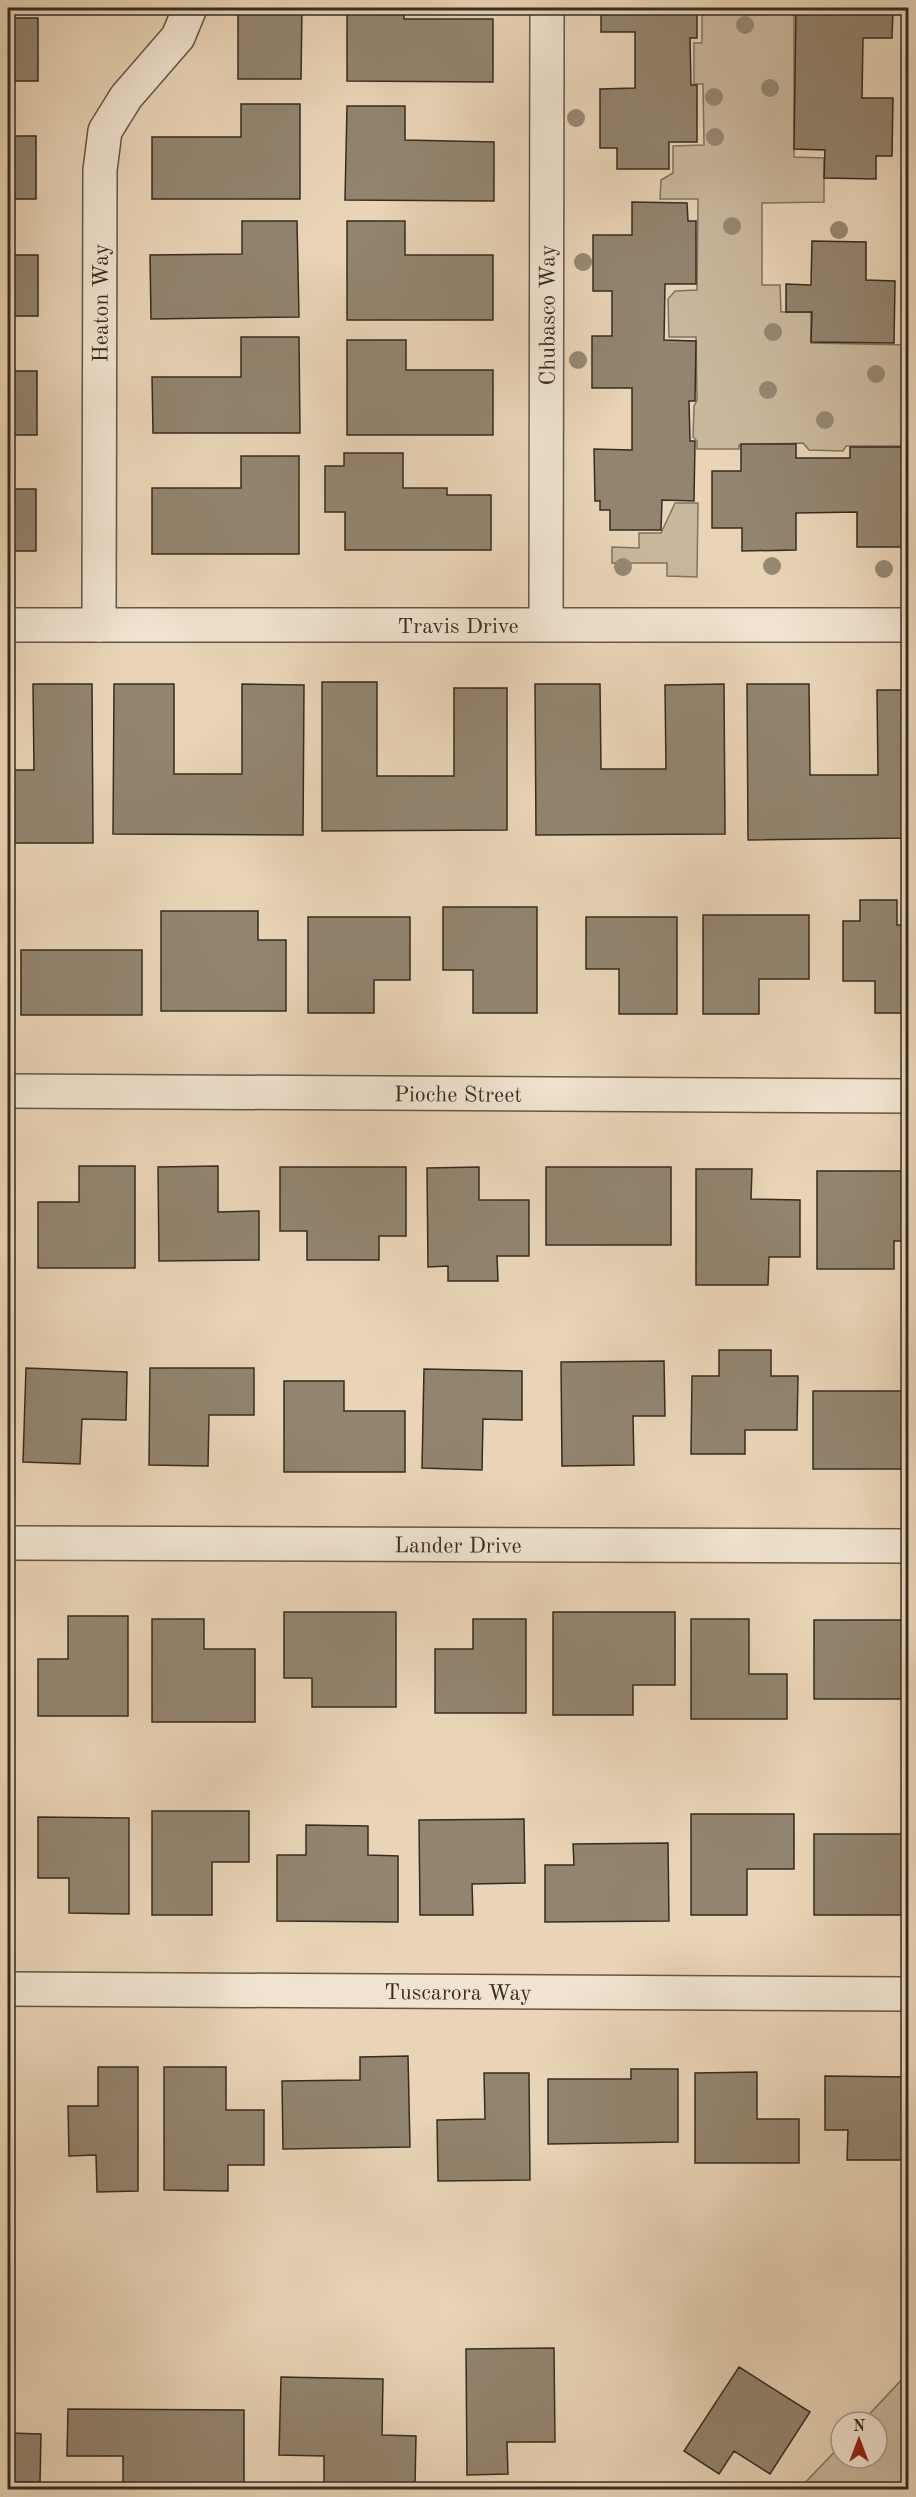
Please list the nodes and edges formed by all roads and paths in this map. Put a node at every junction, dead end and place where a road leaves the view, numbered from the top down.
1 (190, 8) edge
2 (546, 8) edge
3 (546, 624) junction
4 (8, 625) edge
5 (99, 625) junction
6 (909, 625) edge
7 (8, 1091) edge
8 (909, 1096) edge
9 (8, 1543) edge
10 (909, 1546) edge
11 (8, 1989) edge
12 (909, 1994) edge

1 - 5 street, Heaton Way
2 - 3 street, Chubasco Way
3 - 5 street, Travis Drive
3 - 6 street, Travis Drive
4 - 5 street, Travis Drive
7 - 8 street, Pioche Street
9 - 10 street, Lander Drive
11 - 12 street, Tuscarora Way

